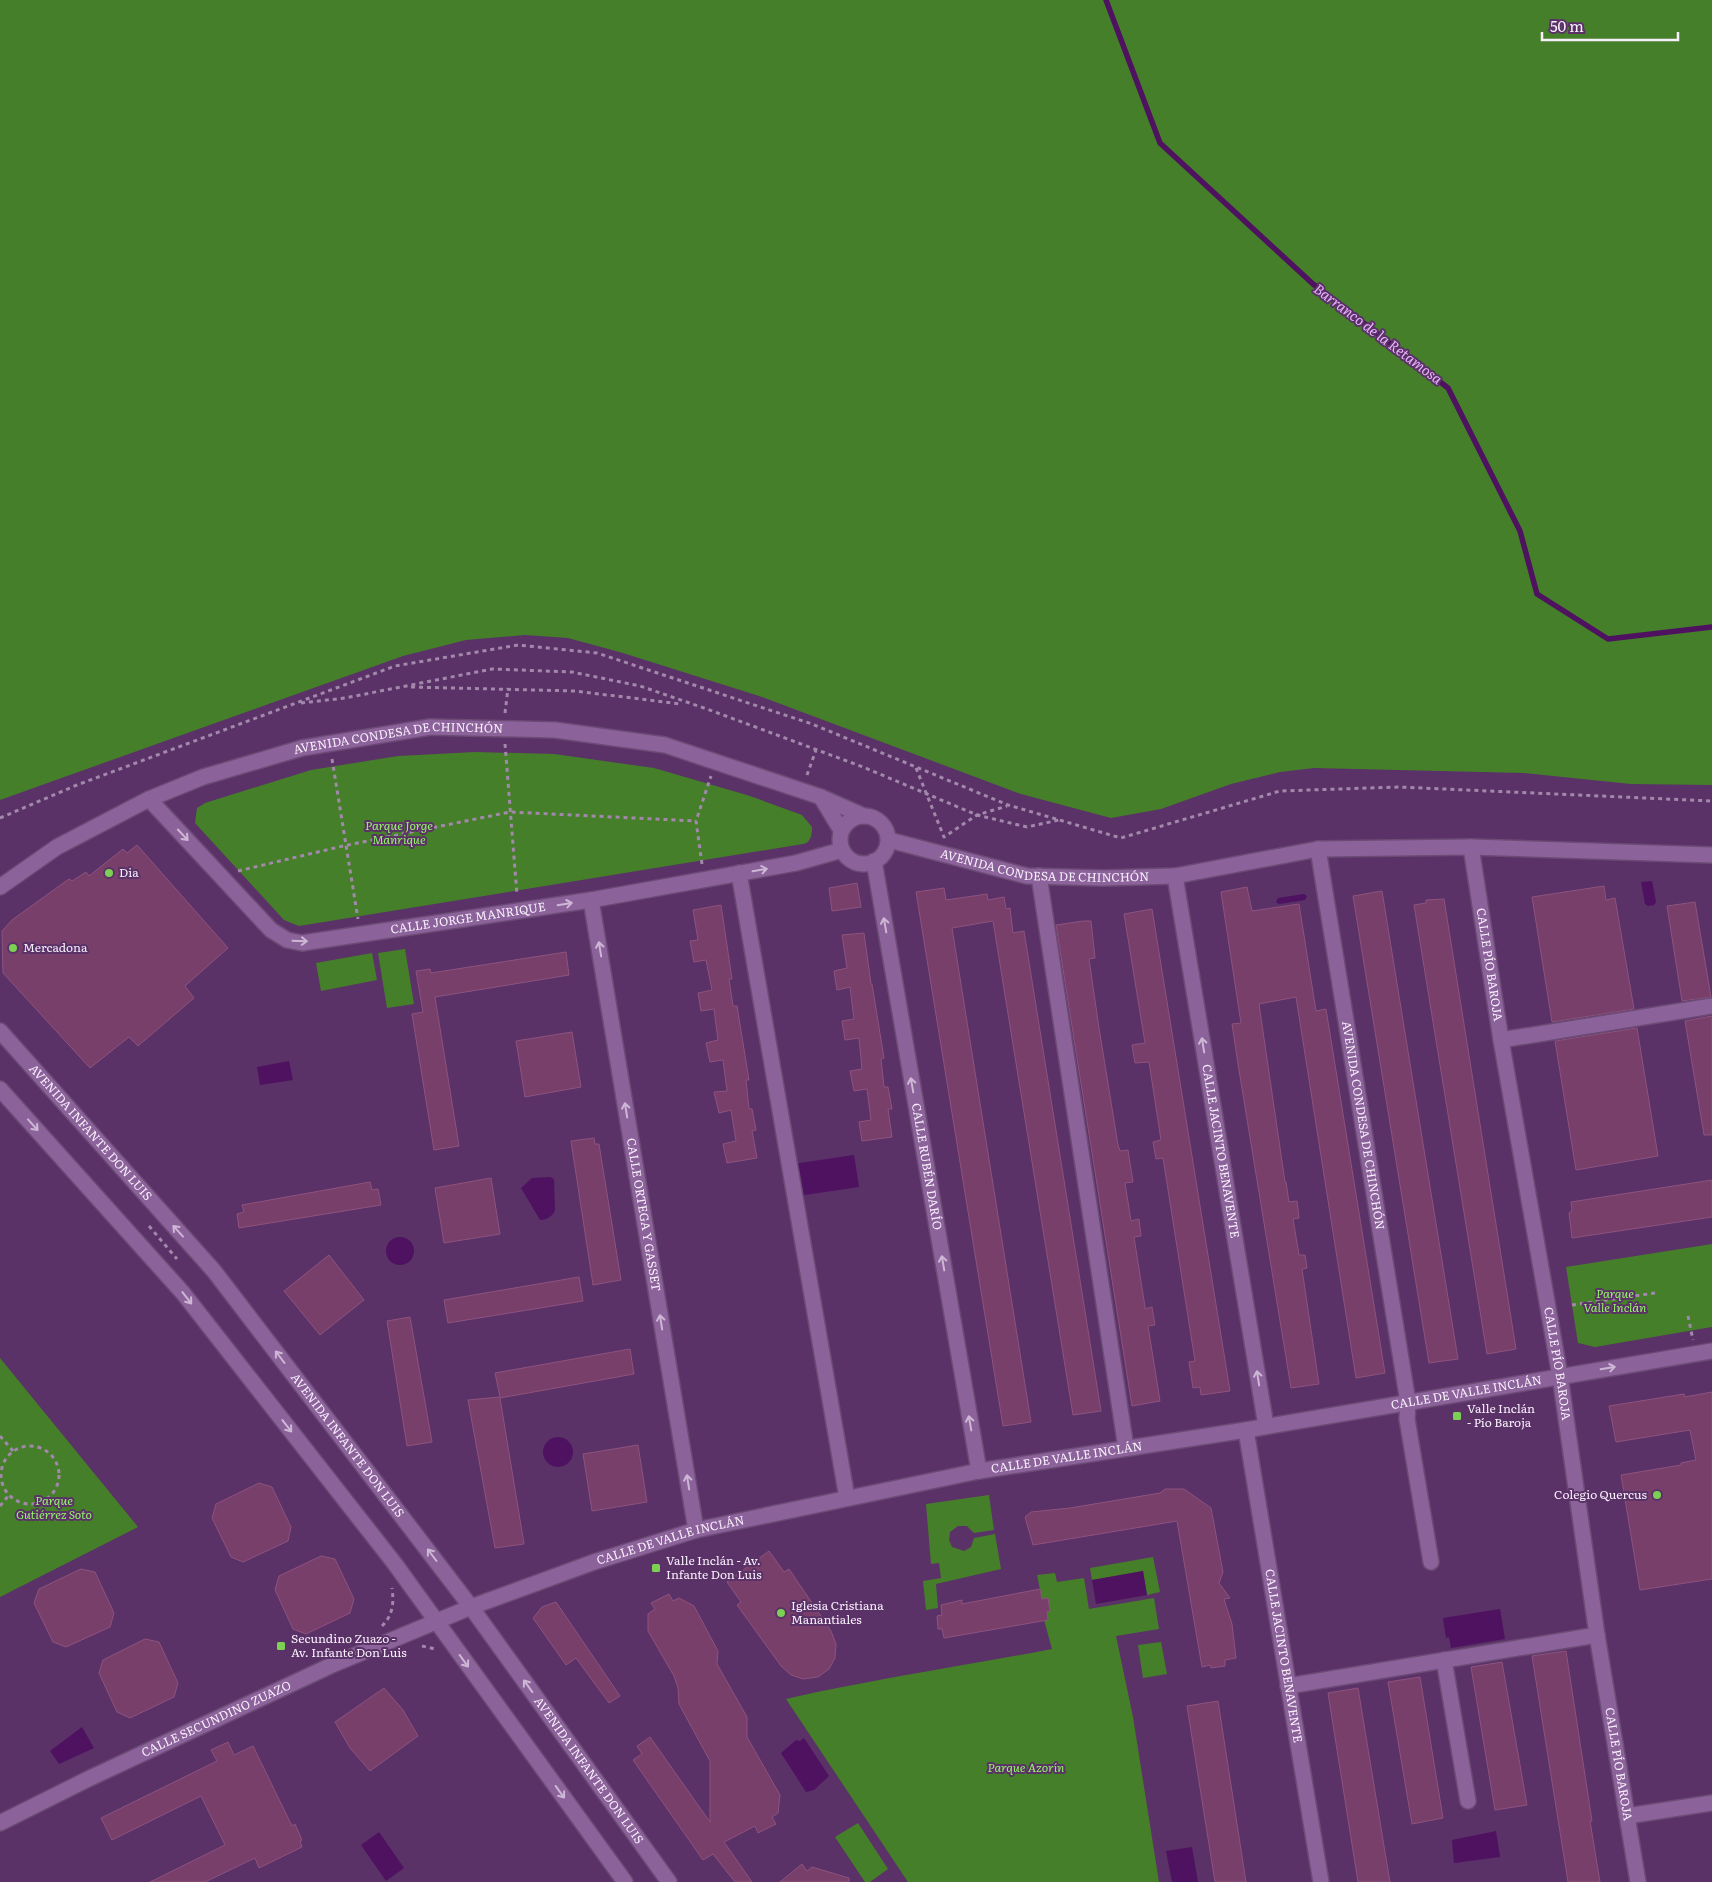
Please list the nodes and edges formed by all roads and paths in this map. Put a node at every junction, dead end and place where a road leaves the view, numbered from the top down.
1 (406, 687) junction
2 (508, 688) junction
3 (295, 704) junction
4 (681, 704) dead end
5 (504, 729) junction
6 (329, 744) junction
7 (816, 750) junction
8 (716, 763) junction
9 (915, 767) junction
10 (802, 792) junction
11 (927, 796) junction
12 (821, 797) junction
13 (150, 799) junction
14 (1712, 801) edge
15 (1008, 806) junction
16 (510, 812) junction
17 (976, 815) junction
18 (864, 816) junction
19 (0, 818) edge
20 (1060, 820) junction
21 (696, 821) junction
22 (841, 830) junction
23 (889, 840) junction
24 (346, 845) junction
25 (1471, 847) junction
26 (1318, 849) junction
27 (842, 850) junction
28 (1712, 855) edge
29 (874, 861) junction
30 (739, 873) junction
31 (220, 875) junction
32 (1039, 876) junction
33 (1175, 876) junction
34 (704, 880) junction
35 (0, 887) edge
36 (591, 900) junction
37 (518, 911) junction
38 (360, 934) junction
39 (1712, 1006) edge
40 (0, 1030) edge
41 (1501, 1040) junction
42 (0, 1089) edge
43 (1655, 1293) dead end
44 (1572, 1305) dead end
45 (1688, 1316) dead end
46 (1712, 1351) edge
47 (1695, 1354) junction
48 (1560, 1376) junction
49 (1408, 1402) junction
50 (1266, 1426) junction
51 (1246, 1430) junction
52 (0, 1436) edge
53 (1126, 1448) junction
54 (13, 1451) junction
55 (979, 1471) junction
56 (9, 1495) junction
57 (847, 1498) junction
58 (0, 1506) edge
59 (696, 1530) junction
60 (1431, 1562) dead end
61 (471, 1607) junction
62 (435, 1621) junction
63 (1597, 1635) junction
64 (1444, 1660) junction
65 (1288, 1686) junction
66 (1468, 1801) dead end
67 (1712, 1803) edge
68 (1627, 1816) junction
69 (0, 1823) edge
70 (625, 1882) edge
71 (669, 1882) edge
72 (1321, 1882) edge
73 (1638, 1882) edge

1 - 2 path
1 - 3 path
1 - 7 path
2 - 4 path
2 - 5 path
3 - 9 path
3 - 19 path
5 - 6 street, AVENIDA CONDESA DE CHINCHÓN
5 - 8 street, AVENIDA CONDESA DE CHINCHÓN
5 - 16 path
6 - 13 street, AVENIDA CONDESA DE CHINCHÓN
6 - 24 path
7 - 10 path
7 - 11 path
8 - 10 street, AVENIDA CONDESA DE CHINCHÓN
8 - 21 path
9 - 11 path
9 - 15 path
10 - 12 street, AVENIDA CONDESA DE CHINCHÓN
11 - 17 path
11 - 17 path
12 - 18 street, AVENIDA CONDESA DE CHINCHÓN
12 - 22 street
13 -> 31 street, CALLE JORGE MANRIQUE
13 - 35 street, AVENIDA CONDESA DE CHINCHÓN
14 - 20 path
15 - 17 path
15 - 20 path
16 - 21 path
16 - 24 path
16 - 37 path
17 - 20 path
18 - 22 street
18 - 23 street
21 - 34 path
22 - 27 street
23 - 29 street
23 - 32 street, AVENIDA CONDESA DE CHINCHÓN
24 - 31 path
24 - 38 path
25 - 26 street, AVENIDA CONDESA DE CHINCHÓN
25 - 28 street, AVENIDA CONDESA DE CHINCHÓN
25 - 41 street, CALLE PÍO BAROJA
26 - 33 street, AVENIDA CONDESA DE CHINCHÓN
26 - 49 street, AVENIDA CONDESA DE CHINCHÓN
27 - 29 street
30 -> 27 street, CALLE JORGE MANRIQUE
55 -> 29 street, CALLE RUBÉN DARÍO
30 - 34 street, CALLE JORGE MANRIQUE
30 - 57 street
31 -> 38 street, CALLE JORGE MANRIQUE
32 - 33 street, AVENIDA CONDESA DE CHINCHÓN
32 - 53 street
50 -> 33 street, CALLE JACINTO BENAVENTE
34 - 36 street, CALLE JORGE MANRIQUE
37 -> 36 street, CALLE JORGE MANRIQUE
59 -> 36 street, CALLE ORTEGA Y GASSET
37 - 38 street, CALLE JORGE MANRIQUE
39 - 41 street
61 -> 40 street, AVENIDA INFANTE DON LUIS
41 - 48 street, CALLE PÍO BAROJA
42 -> 62 street
43 - 44 path
45 - 47 path
46 - 47 street, CALLE DE VALLE INCLÁN
48 -> 47 street, CALLE DE VALLE INCLÁN
48 - 49 street, CALLE DE VALLE INCLÁN
48 - 63 street, CALLE PÍO BAROJA
49 - 50 street, CALLE DE VALLE INCLÁN
49 - 60 street, AVENIDA CONDESA DE CHINCHÓN
50 - 51 street, CALLE DE VALLE INCLÁN
51 - 53 street, CALLE DE VALLE INCLÁN
51 - 65 street, CALLE JACINTO BENAVENTE
52 - 54 path
53 - 55 street, CALLE DE VALLE INCLÁN
54 - 56 path
54 - 56 path
55 - 57 street, CALLE DE VALLE INCLÁN
56 - 58 path
57 - 59 street, CALLE DE VALLE INCLÁN
59 - 61 street, CALLE DE VALLE INCLÁN
61 - 62 street, CALLE DE VALLE INCLÁN
71 -> 61 street, AVENIDA INFANTE DON LUIS
62 - 69 street, CALLE SECUNDINO ZUAZO
62 -> 70 street
63 - 64 street
63 - 68 street, CALLE PÍO BAROJA
64 - 65 street
64 - 66 street
65 - 72 street, CALLE JACINTO BENAVENTE
67 - 68 street
68 - 73 street, CALLE PÍO BAROJA

